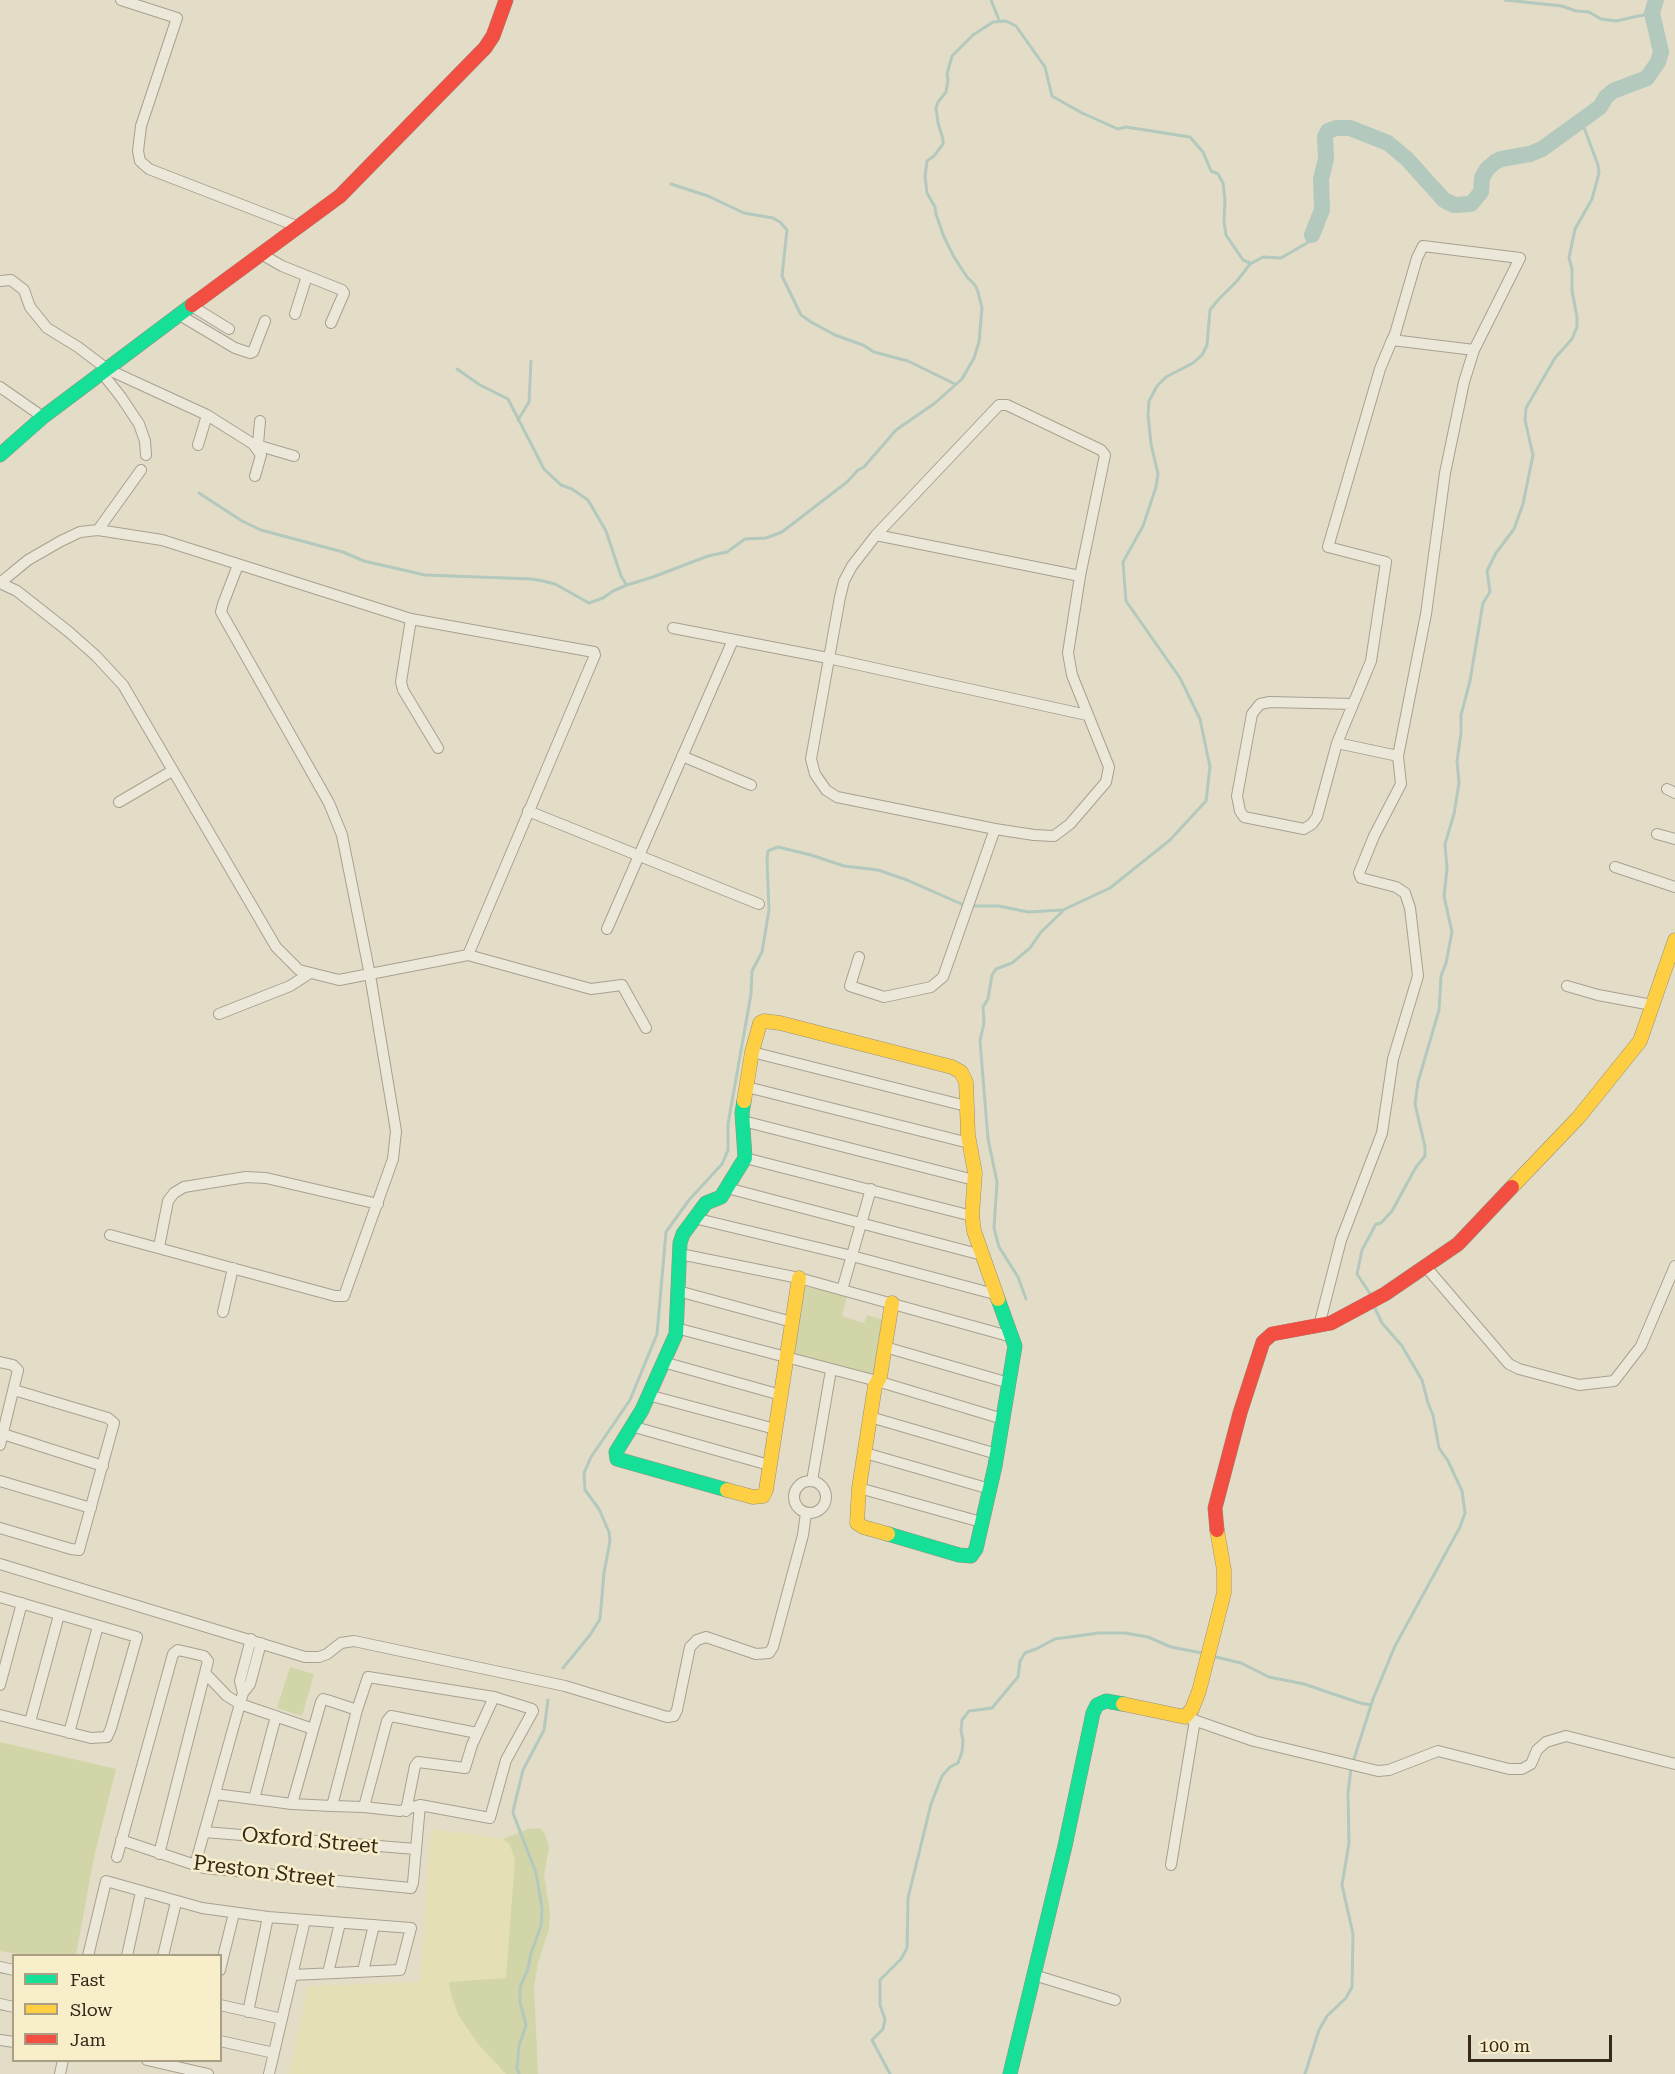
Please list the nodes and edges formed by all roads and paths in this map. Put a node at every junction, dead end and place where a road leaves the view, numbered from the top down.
1 (121, 0) edge
2 (506, 0) edge
3 (299, 227) junction
4 (261, 254) junction
5 (307, 276) junction
6 (0, 281) edge
7 (190, 305) junction
8 (178, 314) junction
9 (295, 314) dead end
10 (265, 321) dead end
11 (331, 323) dead end
12 (229, 329) dead end
13 (1392, 340) junction
14 (1474, 350) junction
15 (105, 371) junction
16 (0, 387) edge
17 (207, 415) junction
18 (43, 417) junction
19 (260, 421) dead end
20 (256, 444) junction
21 (198, 445) dead end
22 (0, 455) edge
23 (146, 455) dead end
24 (294, 456) dead end
25 (141, 470) dead end
26 (255, 476) dead end
27 (98, 530) junction
28 (876, 535) junction
29 (238, 565) junction
30 (1080, 576) junction
31 (1, 579) edge
32 (411, 619) junction
33 (673, 628) dead end
34 (733, 640) junction
35 (828, 658) junction
36 (1353, 704) junction
37 (1087, 715) junction
38 (1337, 743) junction
39 (438, 748) dead end
40 (682, 756) junction
41 (1398, 756) junction
42 (172, 771) junction
43 (751, 785) dead end
44 (119, 802) dead end
45 (528, 811) junction
46 (994, 829) junction
47 (1657, 834) dead end
48 (1675, 839) edge
49 (638, 855) junction
50 (1615, 867) dead end
51 (1675, 887) edge
52 (759, 904) dead end
53 (607, 929) dead end
54 (1675, 940) edge
55 (468, 955) junction
56 (859, 957) dead end
57 (310, 973) junction
58 (370, 975) junction
59 (1567, 986) dead end
60 (1652, 1005) junction
61 (219, 1014) dead end
62 (646, 1028) dead end
63 (752, 1052) junction
64 (747, 1087) junction
65 (966, 1106) junction
66 (742, 1121) junction
67 (969, 1143) junction
68 (746, 1158) junction
69 (974, 1180) junction
70 (727, 1188) junction
71 (871, 1189) junction
72 (378, 1204) junction
73 (972, 1215) junction
74 (694, 1218) junction
75 (861, 1222) junction
76 (110, 1235) dead end
77 (159, 1247) junction
78 (680, 1254) junction
79 (982, 1255) junction
80 (852, 1256) junction
81 (1675, 1266) edge
82 (1426, 1267) junction
83 (233, 1268) junction
84 (799, 1278) junction
85 (842, 1290) junction
86 (678, 1291) junction
87 (998, 1295) junction
88 (892, 1303) junction
89 (223, 1312) dead end
90 (792, 1322) junction
91 (1319, 1326) junction
92 (676, 1328) junction
93 (1012, 1337) junction
94 (885, 1347) junction
95 (787, 1358) junction
96 (0, 1362) edge
97 (663, 1362) junction
98 (831, 1370) junction
99 (877, 1382) junction
100 (1009, 1383) junction
101 (14, 1390) junction
102 (648, 1395) junction
103 (781, 1395) junction
104 (870, 1417) junction
105 (1004, 1419) junction
106 (631, 1426) junction
107 (775, 1429) junction
108 (2, 1440) edge
109 (865, 1453) junction
110 (997, 1454) junction
111 (769, 1465) junction
112 (103, 1466) junction
113 (812, 1480) junction
114 (0, 1481) edge
115 (859, 1488) junction
116 (990, 1489) junction
117 (91, 1508) junction
118 (806, 1513) junction
119 (981, 1522) junction
120 (0, 1528) edge
121 (0, 1564) edge
122 (0, 1597) edge
123 (21, 1603) junction
124 (59, 1615) junction
125 (98, 1626) junction
126 (256, 1641) junction
127 (205, 1673) junction
128 (0, 1685) edge
129 (494, 1697) junction
130 (242, 1698) junction
131 (357, 1710) junction
132 (0, 1714) edge
133 (276, 1716) junction
134 (1190, 1718) junction
135 (30, 1722) junction
136 (313, 1729) junction
137 (69, 1733) junction
138 (477, 1733) junction
139 (1675, 1764) edge
140 (215, 1794) junction
141 (254, 1799) junction
142 (292, 1804) junction
143 (420, 1805) junction
144 (332, 1806) junction
145 (364, 1807) junction
146 (406, 1811) junction
147 (204, 1832) junction
148 (121, 1840) junction
149 (416, 1849) junction
150 (159, 1854) junction
151 (117, 1857) dead end
152 (195, 1865) junction
153 (1171, 1865) dead end
154 (141, 1892) junction
155 (176, 1902) junction
156 (234, 1913) junction
157 (268, 1917) junction
158 (304, 1920) junction
159 (340, 1923) junction
160 (374, 1925) junction
161 (88, 1954) edge
162 (127, 1954) edge
163 (163, 1954) edge
164 (222, 1962) edge
165 (363, 1971) junction
166 (328, 1973) junction
167 (292, 1975) junction
168 (1034, 1975) junction
169 (1115, 2000) dead end
170 (222, 2006) edge
171 (248, 2012) junction
172 (282, 2019) junction
173 (222, 2041) edge
174 (274, 2053) junction
175 (152, 2062) edge
176 (208, 2074) edge
177 (269, 2074) edge
178 (1010, 2074) edge

1 - 3 street
2 - 3 street
3 - 4 street
4 - 5 street
4 - 7 street
5 - 9 street
5 - 11 street
6 - 15 street
7 - 8 street
7 - 12 street
8 - 10 street
8 - 15 street
13 - 14 street
13 - 14 street
13 - 36 street
14 - 41 street
15 - 17 street
15 - 18 street
15 - 23 street
16 - 18 street
17 - 20 street
17 - 21 street
18 - 22 street
19 - 20 street
20 - 24 street
20 - 26 street
25 - 27 street
27 - 29 street
27 - 31 street
28 - 30 street
28 - 30 street
28 - 35 street
29 - 32 street
29 - 58 street
30 - 37 street
31 - 42 street
32 - 39 street
32 - 45 street
33 - 34 street
34 - 35 street
34 - 40 street
35 - 37 street
35 - 46 street
36 - 38 street
36 - 38 street
37 - 46 street
38 - 41 street
40 - 43 street
40 - 49 street
41 - 91 street
42 - 44 street
42 - 57 street
45 - 49 street
45 - 55 street
46 - 56 street
47 - 48 street
49 - 52 street
49 - 53 street
50 - 51 street
54 - 60 street
55 - 58 street
55 - 62 street
57 - 58 street
57 - 61 street
58 - 72 street
59 - 60 street
60 - 82 street
63 - 64 street
63 - 65 street
63 - 65 street
64 - 66 street
64 - 67 street
65 - 67 street
66 - 68 street
66 - 69 street
67 - 69 street
68 - 70 street
68 - 71 street
69 - 73 street
70 - 74 street
70 - 75 street
71 - 73 street
71 - 75 street
72 - 77 street
72 - 83 street
73 - 79 street
74 - 78 street
74 - 80 street
75 - 79 street
75 - 80 street
76 - 77 street
77 - 83 street
78 - 84 street
78 - 86 street
79 - 87 street
80 - 85 street
80 - 87 street
81 - 82 street
82 - 91 street
83 - 89 street
84 - 85 street
84 - 90 street
85 - 88 street
86 - 90 street
86 - 92 street
87 - 93 street
88 - 93 street
88 - 94 street
90 - 95 street
91 - 134 street
92 - 95 street
92 - 97 street
93 - 100 street
94 - 99 street
94 - 100 street
95 - 98 street
95 - 103 street
96 - 101 street
97 - 102 street
97 - 103 street
98 - 99 street
98 - 113 street
99 - 104 street
99 - 105 street
100 - 105 street
101 - 108 street
101 - 112 street
102 - 106 street
102 - 107 street
103 - 107 street
104 - 109 street
104 - 110 street
105 - 110 street
106 - 111 street
106 - 111 street
107 - 111 street
108 - 112 street
109 - 115 street
109 - 116 street
110 - 116 street
112 - 117 street
113 - 118 street
113 - 118 street
114 - 117 street
115 - 119 street
115 - 119 street
116 - 119 street
117 - 120 street
118 - 126 street
121 - 126 street
122 - 123 street
123 - 124 street
123 - 128 street
124 - 125 street
124 - 135 street
125 - 137 street
125 - 137 street
126 - 130 street
127 - 130 street
127 - 148 street
127 - 150 street
129 - 131 street
129 - 138 street
129 - 143 street
130 - 133 street
130 - 140 street
131 - 136 street
131 - 144 street
132 - 135 street
133 - 136 street
133 - 141 street
134 - 139 street
134 - 153 street
134 - 168 street
135 - 137 street
136 - 142 street
138 - 145 street
138 - 146 street
140 - 141 street
140 - 147 street
141 - 142 street
142 - 144 street
143 - 146 street
143 - 149 street
144 - 145 street
145 - 146 street
147 - 149 street, Oxford Street
147 - 152 street
148 - 150 street, Preston Street
148 - 151 street
149 - 152 street, Preston Street
150 - 152 street, Preston Street
154 - 155 street
154 - 161 street
154 - 162 street
155 - 156 street
155 - 163 street
156 - 157 street
156 - 164 street
157 - 158 street
157 - 171 street
158 - 159 street
158 - 167 street
159 - 160 street
159 - 166 street
160 - 165 street
160 - 165 street
165 - 166 street
166 - 167 street
167 - 172 street
168 - 169 street
168 - 178 street
170 - 171 street
171 - 172 street
172 - 174 street
173 - 174 street
174 - 177 street
175 - 176 street

